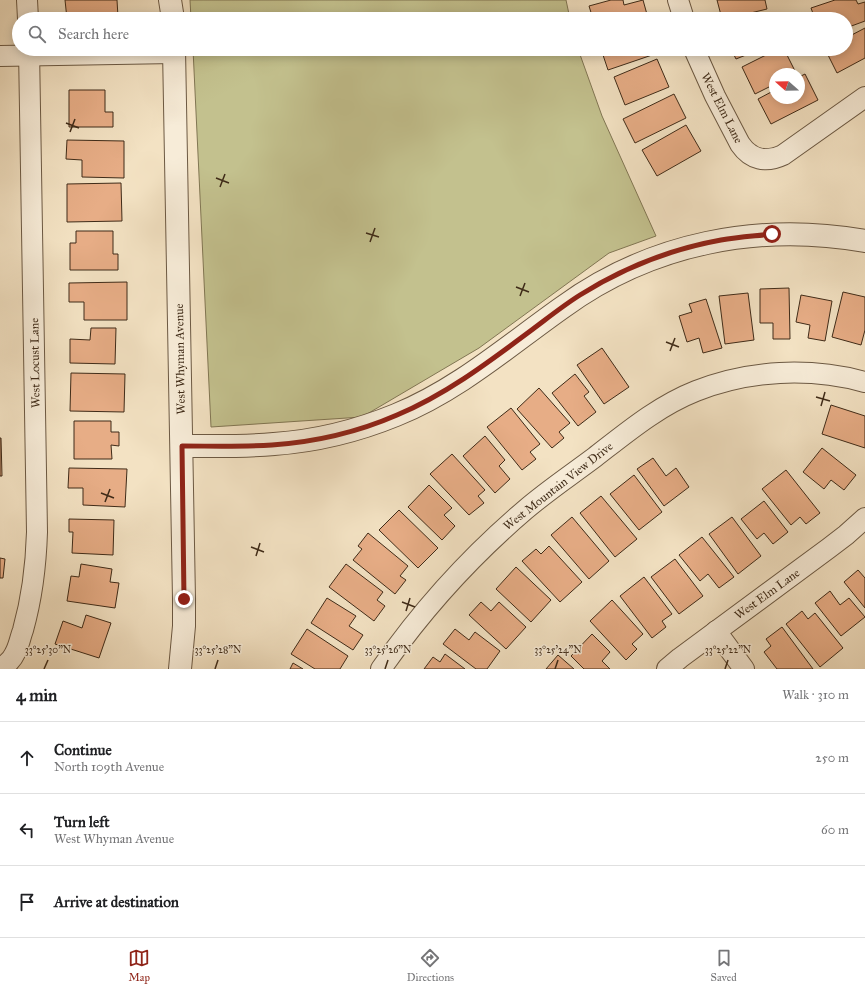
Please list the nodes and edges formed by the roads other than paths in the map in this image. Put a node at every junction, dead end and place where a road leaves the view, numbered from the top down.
1 (27, 0) edge
2 (170, 0) edge
3 (678, 0) edge
4 (28, 12) edge
5 (172, 12) edge
6 (682, 12) edge
7 (12, 54) edge
8 (0, 56) edge
9 (29, 56) edge
10 (174, 56) edge
11 (697, 56) edge
12 (865, 96) edge
13 (865, 241) edge
14 (865, 382) edge
15 (182, 446) junction
16 (865, 518) edge
17 (716, 631) junction
18 (0, 668) edge
19 (180, 669) edge
20 (381, 669) edge
21 (667, 669) edge
22 (744, 669) edge

1 - 4 street
2 - 5 street
3 - 6 street
7 - 8 street
9 - 18 street, West Locust Lane
10 - 15 street, West Whyman Avenue
11 - 12 street, West Elm Lane
13 - 15 street
14 - 20 street, West Mountain View Drive
15 - 19 street, West Whyman Avenue
16 - 17 street, West Elm Lane
17 - 21 street, West Elm Lane
17 - 22 street

